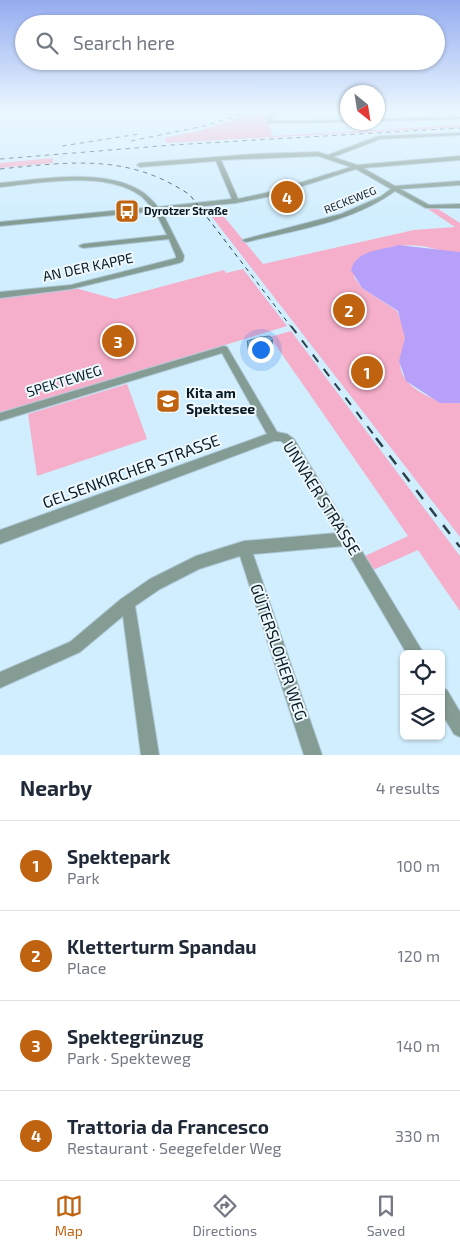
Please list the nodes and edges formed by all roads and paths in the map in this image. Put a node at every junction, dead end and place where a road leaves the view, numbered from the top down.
1 (357, 146) edge
2 (330, 156) junction
3 (460, 158) edge
4 (218, 159) junction
5 (140, 165) dead end
6 (356, 167) junction
7 (460, 183) edge
8 (0, 185) edge
9 (396, 188) junction
10 (236, 201) junction
11 (460, 206) edge
12 (156, 208) junction
13 (0, 224) edge
14 (170, 237) junction
15 (246, 240) dead end
16 (82, 246) dead end
17 (0, 295) edge
18 (224, 350) joint
19 (0, 416) edge
20 (274, 436) junction
21 (0, 537) edge
22 (348, 539) junction
23 (244, 548) junction
24 (126, 604) junction
25 (414, 650) edge
26 (0, 680) edge
27 (445, 703) edge
28 (460, 728) edge
29 (150, 755) edge
30 (313, 755) edge

1 - 2 street
2 - 4 street
2 - 6 street
3 - 6 street
4 - 5 street
4 - 10 street
6 - 9 street
6 - 10 street
7 - 9 street, RECKEWEG
8 - 12 street
9 - 11 street
9 - 15 street, RECKEWEG
10 - 12 street
12 - 13 street
12 - 14 street
14 - 16 street
14 - 17 street, AN DER KAPPE
18 - 19 street, SPEKTEWEG
18 - 20 street, UNNAER STRASSE
20 - 21 street, GELSENKIRCHER STRASSE
20 - 22 street, UNNAER STRASSE
22 - 23 street
22 - 25 street, UNNAER STRASSE
23 - 24 street
23 - 30 street, GÜTERSLOHER WEG
24 - 26 street
24 - 29 street
27 - 28 street

